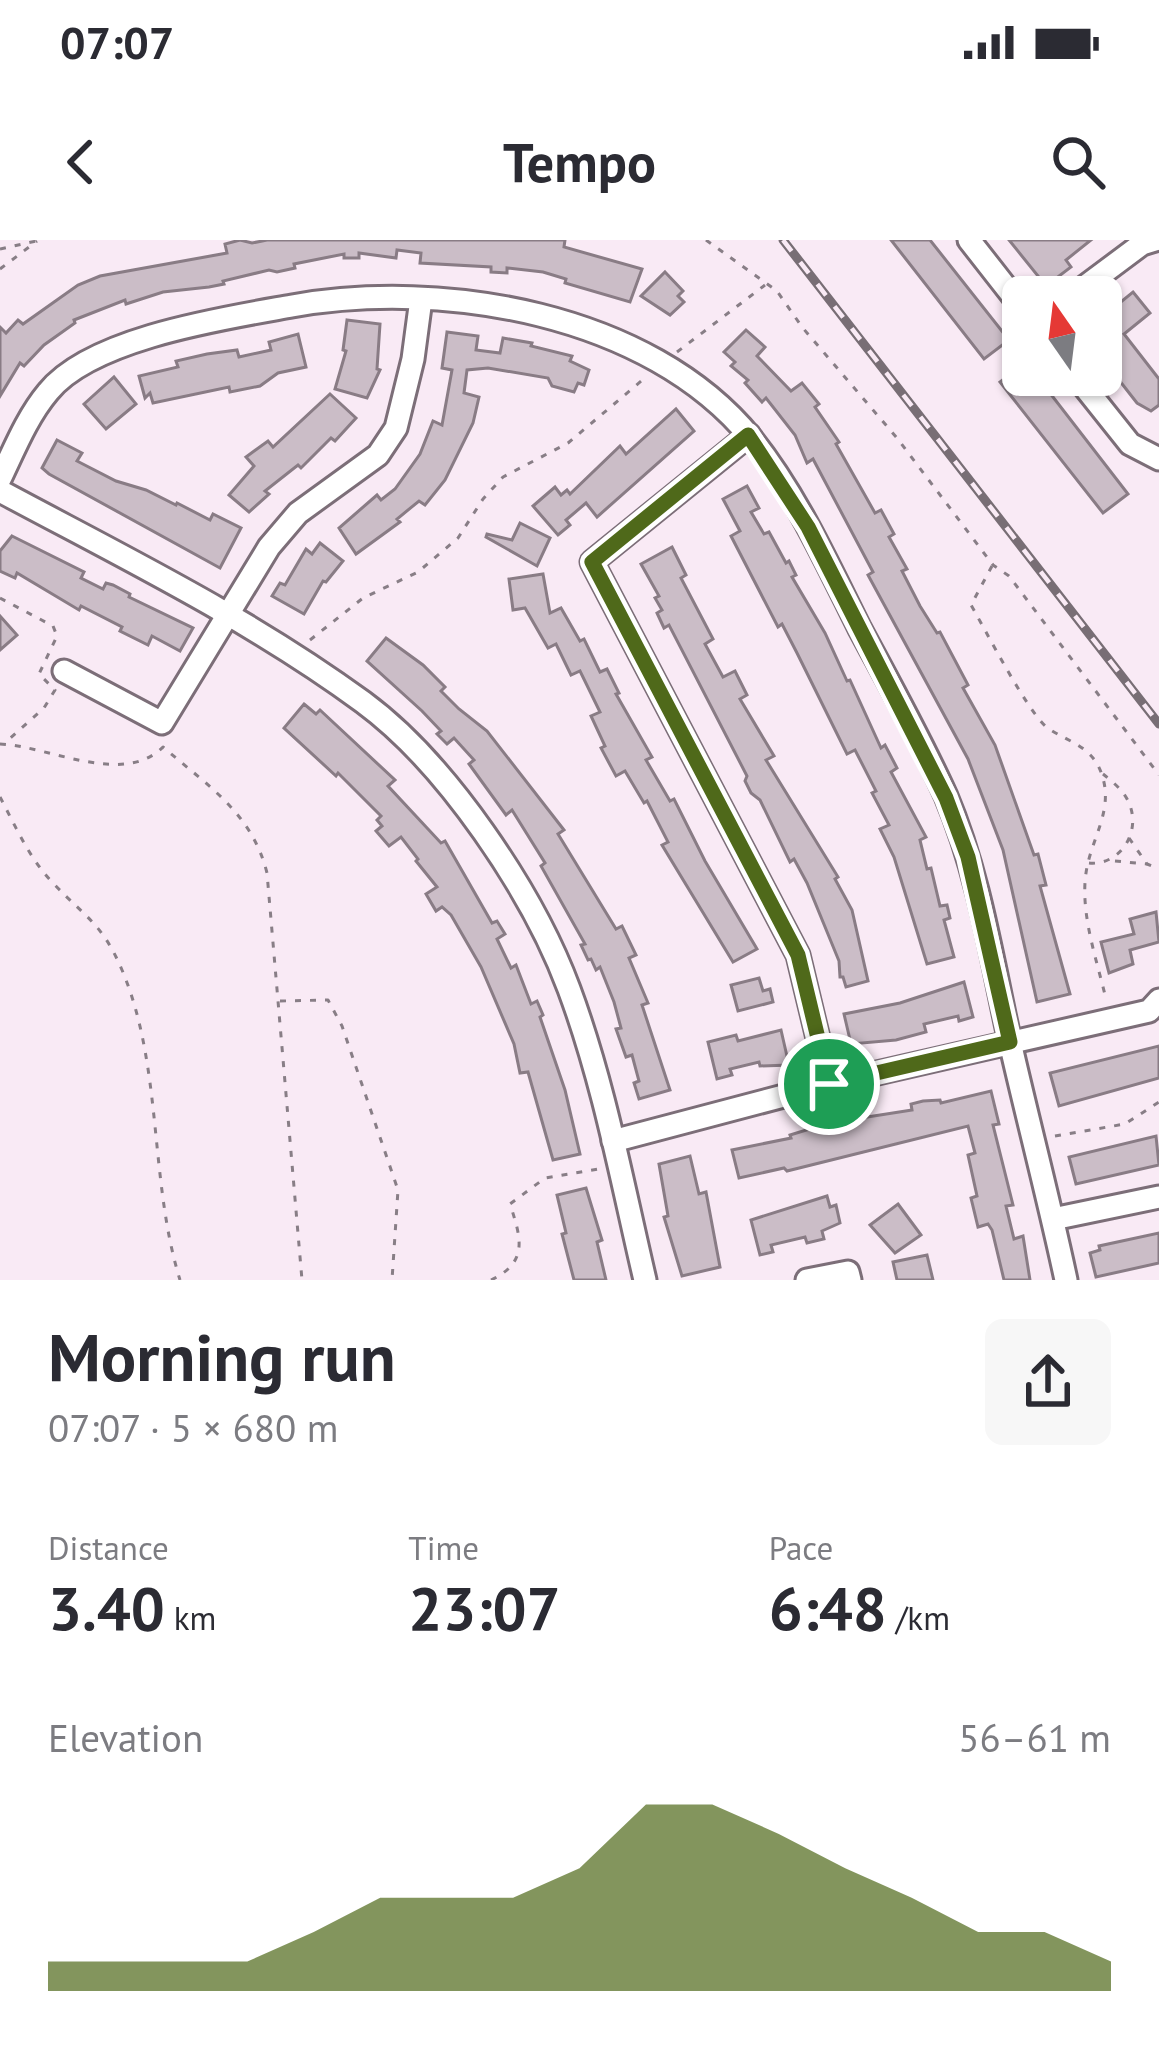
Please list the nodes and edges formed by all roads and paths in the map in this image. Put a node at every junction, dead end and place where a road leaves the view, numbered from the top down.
1 (39, 240) edge
2 (706, 240) edge
3 (969, 240) edge
4 (1155, 240) edge
5 (25, 242) edge
6 (0, 249) edge
7 (0, 268) edge
8 (1099, 276) edge
9 (1002, 282) edge
10 (766, 284) junction
11 (421, 299) junction
12 (663, 364) junction
13 (1092, 396) edge
14 (748, 435) junction
15 (1159, 458) edge
16 (0, 479) edge
17 (0, 490) edge
18 (993, 565) junction
19 (0, 598) edge
20 (230, 615) junction
21 (291, 655) junction
22 (64, 671) dead end
23 (2, 744) edge
24 (1102, 773) junction
25 (1159, 775) edge
26 (0, 797) edge
27 (1128, 836) junction
28 (1113, 861) junction
29 (1089, 863) junction
30 (1147, 864) junction
31 (1159, 869) edge
32 (278, 1000) junction
33 (1159, 1000) edge
34 (1111, 1019) junction
35 (1010, 1042) junction
36 (829, 1084) junction
37 (1159, 1102) edge
38 (613, 1141) junction
39 (1034, 1142) junction
40 (619, 1166) junction
41 (1159, 1197) edge
42 (1053, 1219) junction
43 (180, 1280) edge
44 (302, 1280) edge
45 (392, 1280) edge
46 (491, 1280) edge
47 (645, 1280) edge
48 (807, 1280) edge
49 (850, 1280) edge
50 (1066, 1280) edge

1 - 5 path
1 - 7 path
2 - 10 path
3 - 9 street
4 - 8 street
5 - 6 path
10 - 12 path
10 - 18 path
11 - 12 street
11 - 16 street
11 - 20 street
12 - 14 street
12 - 21 path
13 - 15 street
14 - 35 street
14 - 36 street
17 - 20 street
18 - 24 path
18 - 25 path
19 - 23 path
20 - 21 street
20 - 22 street
21 - 38 street
23 - 32 path
24 - 27 path
24 - 29 path
26 - 43 path
27 - 28 path
27 - 30 path
28 - 29 path
28 - 30 path
29 - 34 path
30 - 31 path
32 - 44 path
32 - 45 path
33 - 34 street
34 - 35 street
35 - 36 street
35 - 39 street
36 - 38 street
37 - 39 path
38 - 40 street
39 - 42 street
40 - 46 path
40 - 47 street
41 - 42 street
42 - 50 street
48 - 49 street

